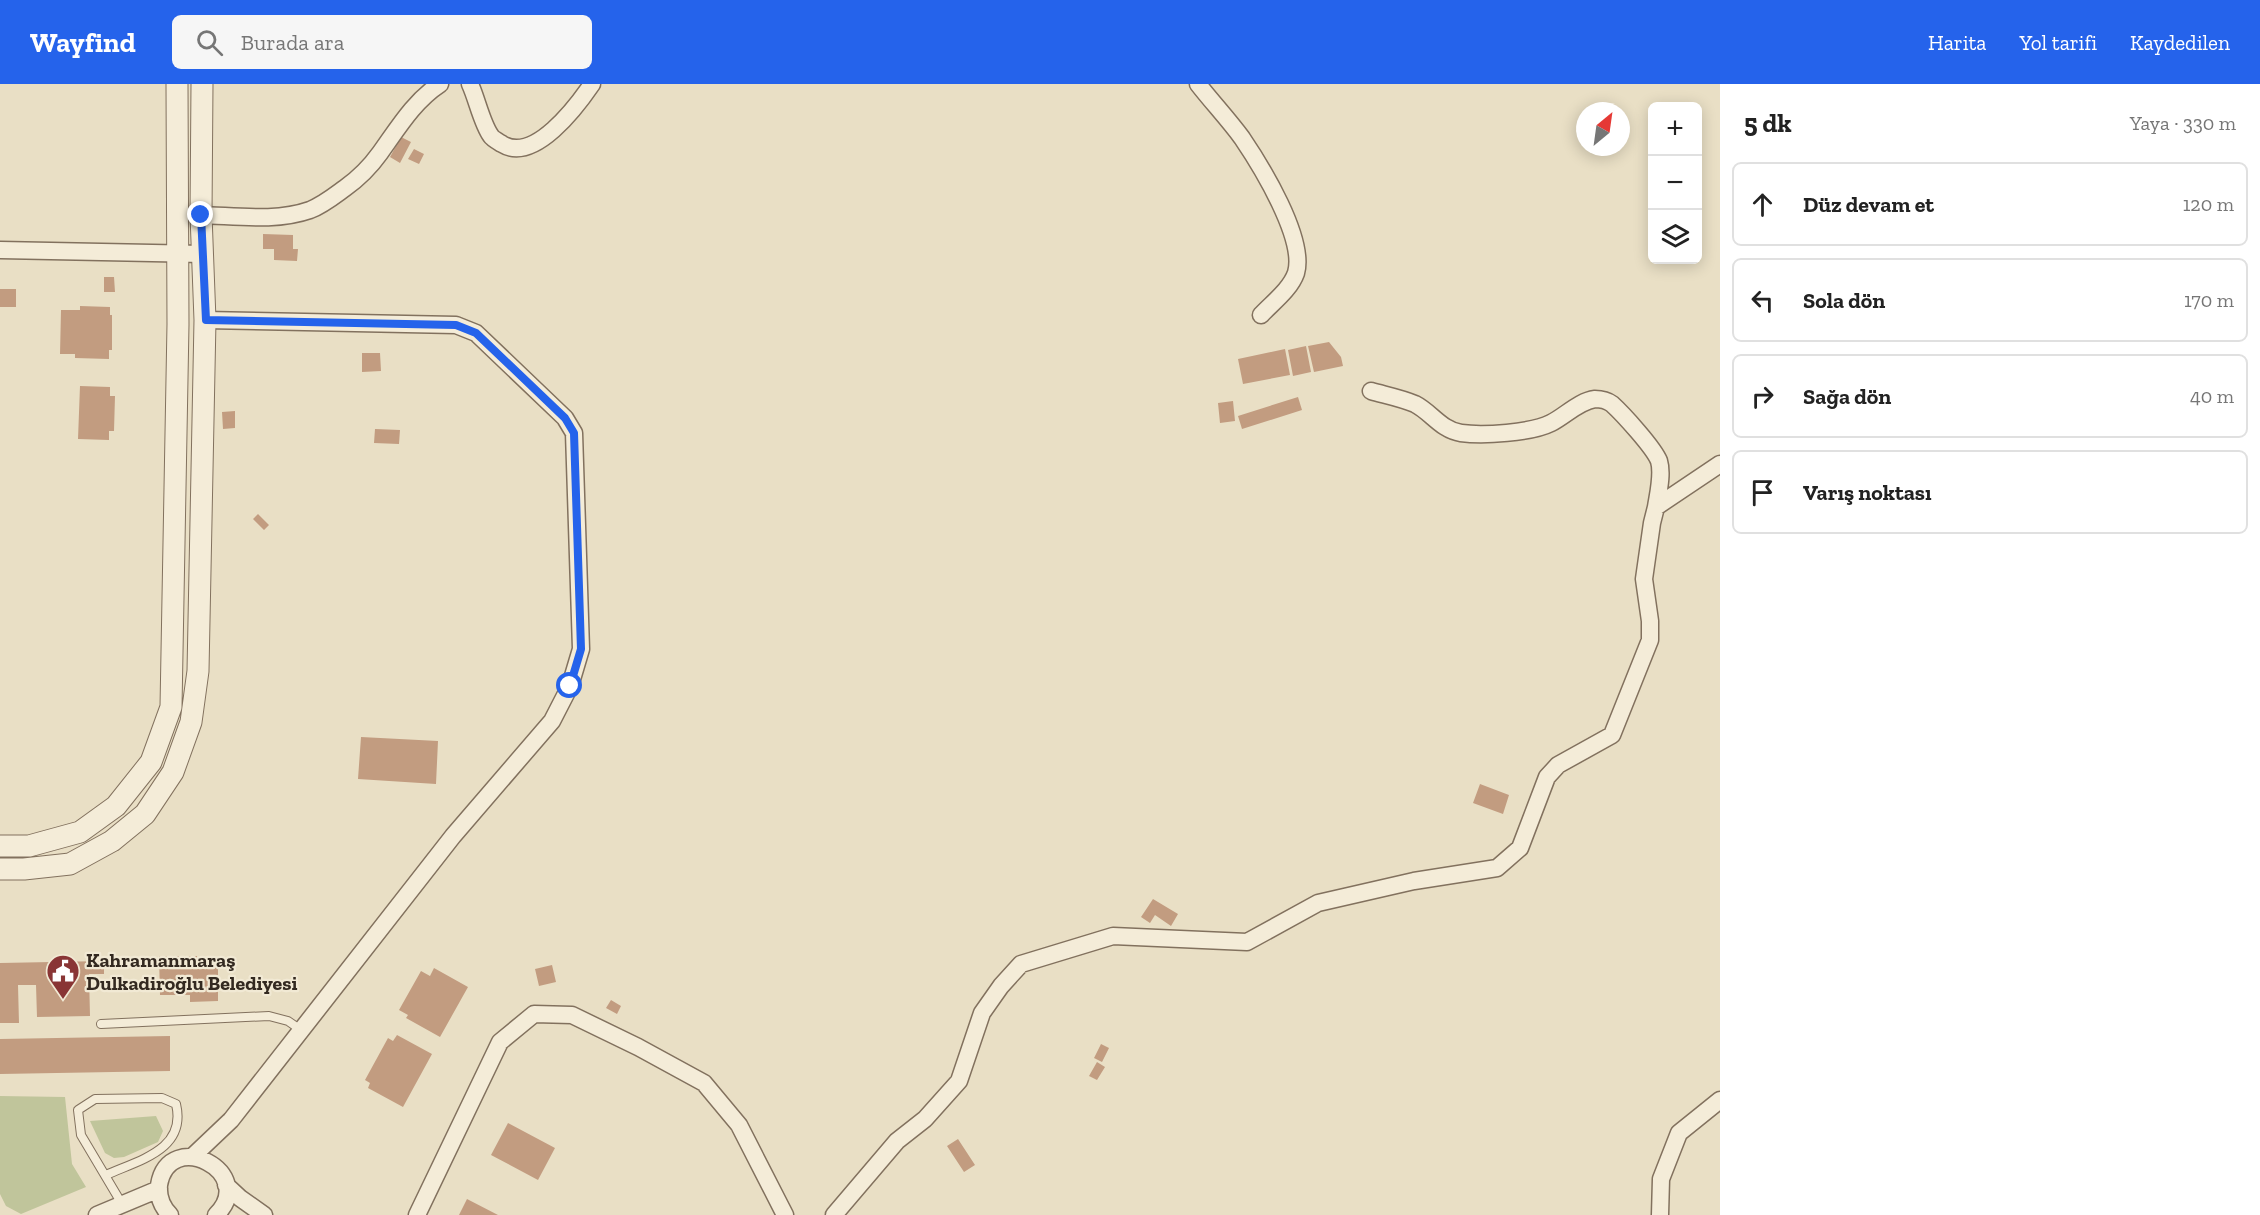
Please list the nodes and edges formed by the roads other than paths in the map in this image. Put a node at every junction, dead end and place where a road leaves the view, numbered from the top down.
1 (177, 84) edge
2 (202, 84) edge
3 (440, 84) edge
4 (470, 84) edge
5 (592, 84) edge
6 (1198, 84) edge
7 (201, 215) junction
8 (0, 250) edge
9 (178, 253) junction
10 (202, 254) junction
11 (1261, 315) dead end
12 (206, 320) junction
13 (1371, 392) dead end
14 (1720, 464) edge
15 (1656, 507) junction
16 (0, 846) edge
17 (0, 869) edge
18 (101, 1024) dead end
19 (301, 1030) junction
20 (1720, 1100) edge
21 (231, 1120) junction
22 (192, 1157) junction
23 (106, 1175) junction
24 (224, 1179) junction
25 (159, 1189) junction
26 (122, 1204) junction
27 (97, 1215) edge
28 (170, 1215) edge
29 (216, 1215) edge
30 (264, 1215) edge
31 (417, 1215) edge
32 (785, 1215) edge
33 (834, 1215) edge
34 (1660, 1215) edge

1 - 9 street
2 - 7 street
3 - 7 street
4 - 5 street
6 - 11 street
7 - 10 street
8 - 9 street
9 - 10 street
9 - 16 street
10 - 12 street
12 - 17 street
12 - 19 street
13 - 15 street
14 - 15 street
15 - 33 street
18 - 19 lane
19 - 21 street
20 - 34 street
21 - 22 street
21 - 24 street
22 - 24 street
22 - 25 street
23 - 23 lane
23 - 26 lane
24 - 29 street
24 - 30 street
25 - 26 street
25 - 28 street
26 - 27 street
31 - 32 street

